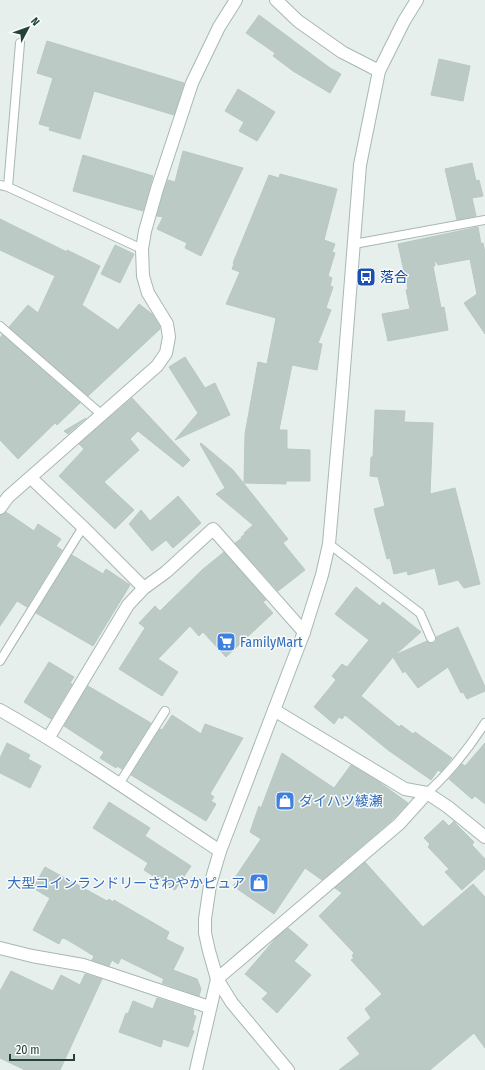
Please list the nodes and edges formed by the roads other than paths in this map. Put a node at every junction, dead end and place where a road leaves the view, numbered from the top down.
1 (236, 0) edge
2 (276, 0) edge
3 (417, 0) edge
4 (20, 43) dead end
5 (379, 71) junction
6 (4, 186) edge
7 (485, 220) edge
8 (354, 244) junction
9 (142, 249) junction
10 (0, 326) edge
11 (101, 414) junction
12 (30, 478) junction
13 (0, 508) edge
14 (83, 527) junction
15 (329, 544) junction
16 (144, 588) junction
17 (304, 632) junction
18 (431, 638) dead end
19 (0, 661) edge
20 (0, 710) edge
21 (274, 710) junction
22 (165, 711) dead end
23 (485, 724) edge
24 (49, 737) junction
25 (119, 784) junction
26 (427, 793) junction
27 (485, 837) edge
28 (220, 851) junction
29 (0, 948) edge
30 (217, 979) junction
31 (209, 1007) junction
32 (196, 1070) edge
33 (288, 1070) edge

1 - 9 street
2 - 5 street
3 - 5 street
4 - 6 lane
5 - 8 street
6 - 9 lane
7 - 8 lane
8 - 15 street
9 - 11 street
10 - 11 lane
11 - 12 street
12 - 13 street
12 - 14 street
14 - 16 street
14 - 19 lane
15 - 17 street
15 - 18 lane
16 - 17 street
16 - 24 street
17 - 21 street
20 - 24 street
21 - 26 street
21 - 28 street
22 - 25 lane
23 - 26 lane
24 - 25 street
25 - 28 street
26 - 27 street
26 - 30 street
28 - 30 street
29 - 31 street
30 - 31 street
30 - 33 street
31 - 32 street

